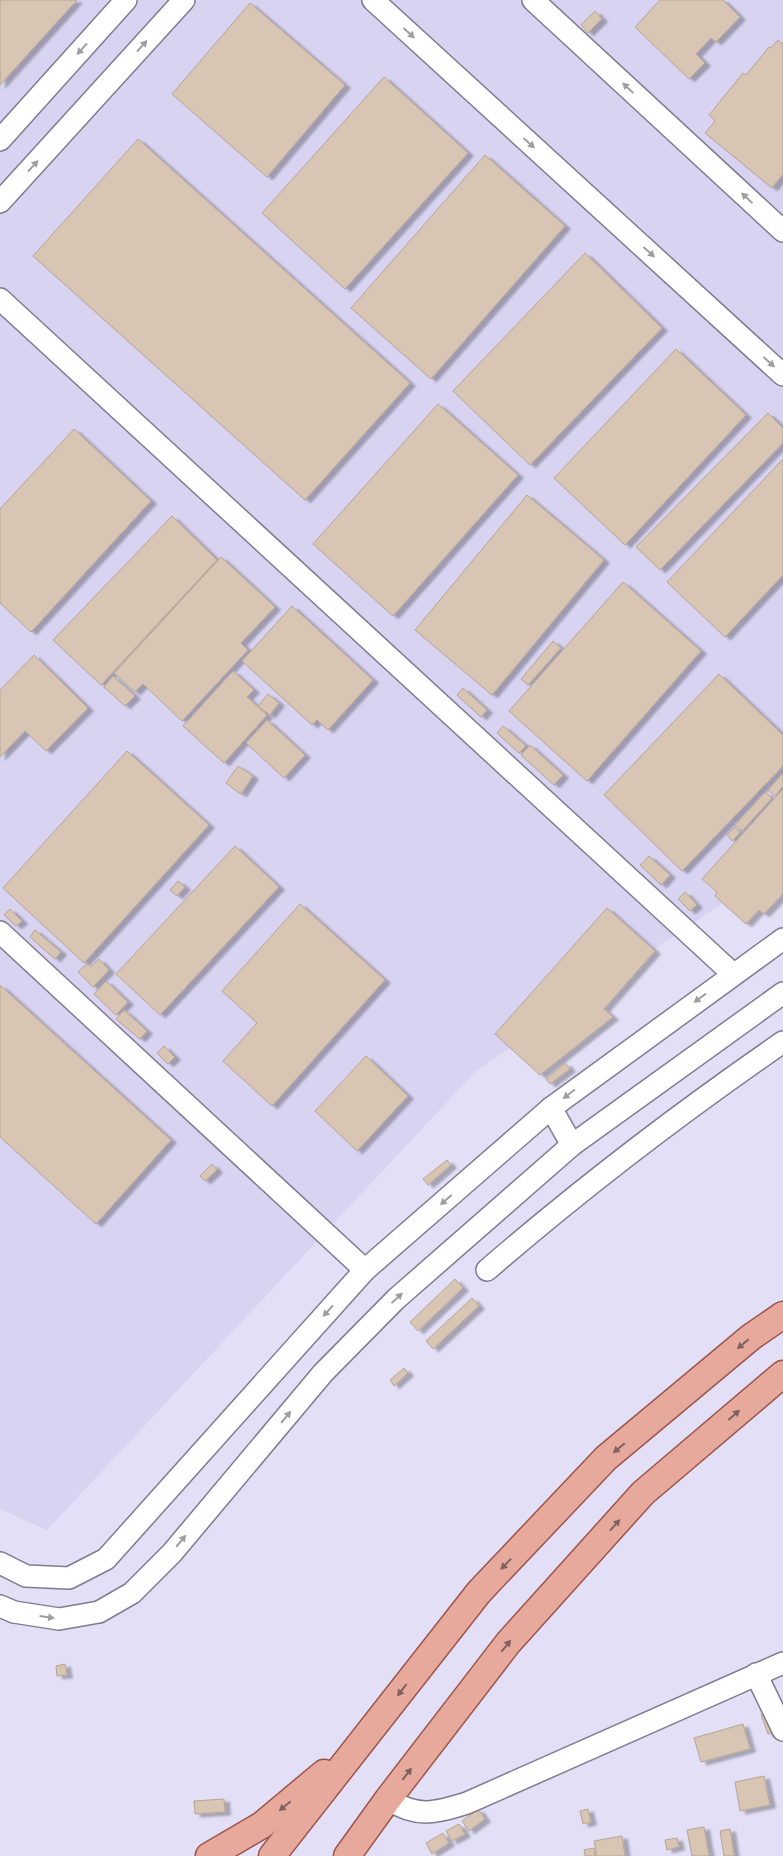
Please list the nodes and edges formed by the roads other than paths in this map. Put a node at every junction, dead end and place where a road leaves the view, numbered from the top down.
1 (126, 0) edge
2 (184, 0) edge
3 (373, 0) edge
4 (533, 0) edge
5 (0, 140) edge
6 (0, 202) edge
7 (783, 231) edge
8 (0, 299) edge
9 (783, 375) edge
10 (0, 932) edge
11 (783, 939) edge
12 (733, 974) junction
13 (783, 993) edge
14 (783, 1042) edge
15 (551, 1108) junction
16 (572, 1145) junction
17 (365, 1270) junction
18 (487, 1270) dead end
19 (783, 1315) edge
20 (783, 1374) edge
21 (0, 1563) edge
22 (0, 1606) edge
23 (783, 1663) edge
24 (756, 1674) junction
25 (783, 1730) edge
26 (363, 1741) junction
27 (388, 1799) junction
28 (209, 1856) edge
29 (272, 1856) edge
30 (347, 1856) edge

1 -> 5 street
6 -> 2 street
3 -> 9 street
7 -> 4 street
8 - 12 street
10 - 17 street
11 - 12 street
12 -> 15 street
13 - 16 street
14 - 18 street
15 - 16 street
15 -> 17 street
22 -> 16 street
17 -> 21 street
19 -> 26 main road
27 -> 20 main road
23 - 24 street
24 - 25 street
24 - 27 street
26 -> 28 main road
26 - 29 main road
27 - 30 main road

